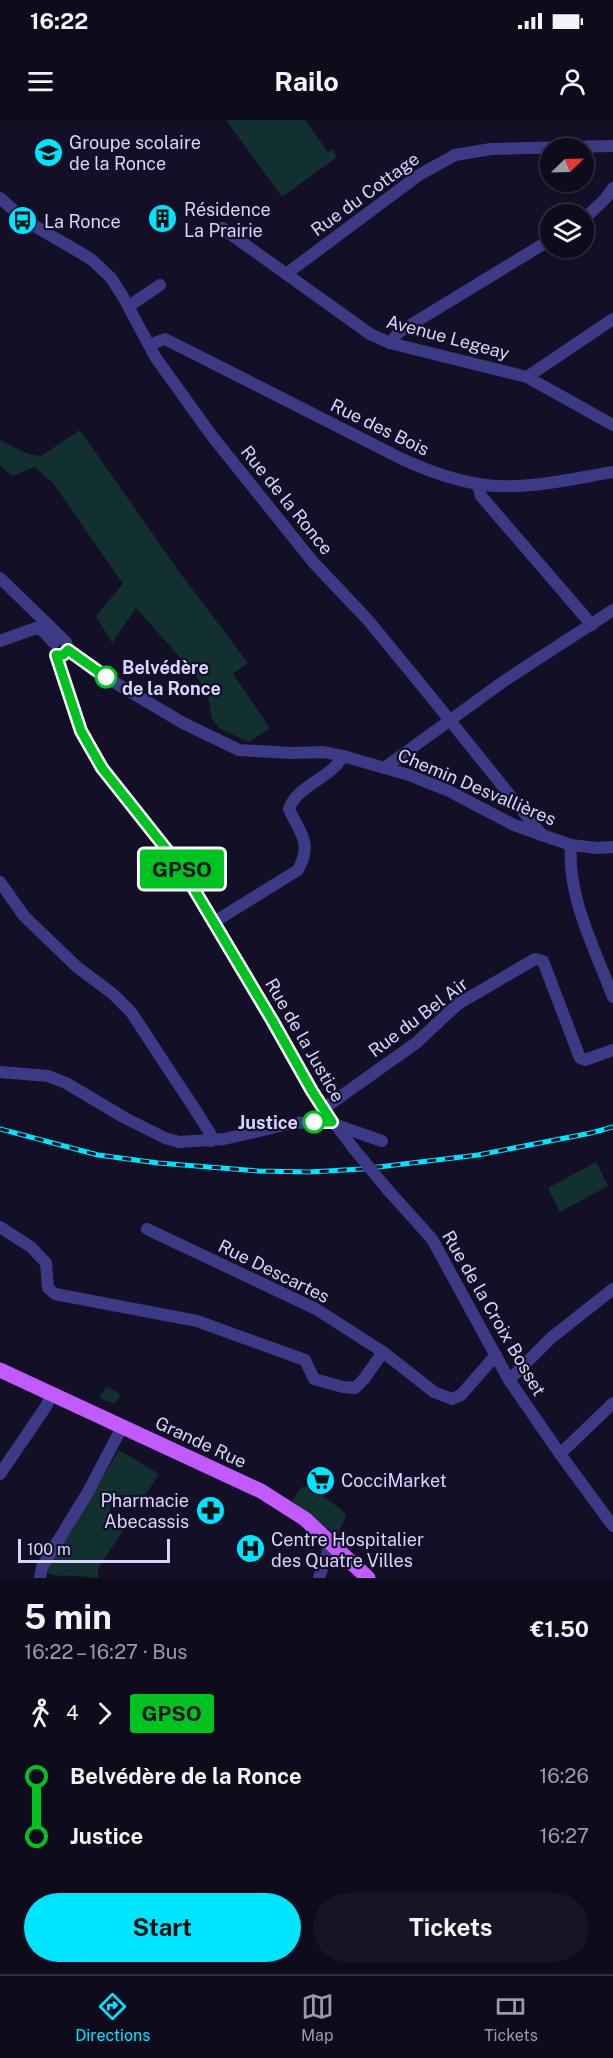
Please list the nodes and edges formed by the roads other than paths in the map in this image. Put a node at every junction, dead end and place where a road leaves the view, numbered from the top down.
1 (613, 146) edge
2 (613, 189) edge
3 (0, 198) edge
4 (594, 209) edge
5 (222, 228) dead end
6 (540, 246) edge
7 (286, 274) junction
8 (160, 285) dead end
9 (129, 306) junction
10 (613, 319) edge
11 (390, 344) junction
12 (149, 345) junction
13 (527, 377) junction
14 (613, 425) edge
15 (613, 472) edge
16 (478, 484) junction
17 (0, 578) edge
18 (613, 610) edge
19 (37, 622) junction
20 (592, 625) junction
21 (0, 641) edge
22 (60, 647) junction
23 (448, 719) junction
24 (343, 756) junction
25 (384, 768) junction
26 (542, 836) junction
27 (571, 845) junction
28 (613, 847) edge
29 (0, 882) edge
30 (214, 922) junction
31 (613, 997) edge
32 (613, 1050) edge
33 (0, 1072) edge
34 (323, 1108) junction
35 (334, 1124) junction
36 (211, 1141) junction
37 (382, 1141) dead end
38 (0, 1227) edge
39 (147, 1229) dead end
40 (613, 1289) edge
41 (383, 1352) junction
42 (496, 1355) junction
43 (0, 1370) edge
44 (509, 1380) junction
45 (51, 1392) junction
46 (613, 1403) edge
47 (122, 1426) junction
48 (560, 1454) junction
49 (0, 1474) edge
50 (613, 1526) edge
51 (331, 1542) junction
52 (40, 1578) edge
53 (319, 1578) edge
54 (368, 1578) edge

1 - 7 street, Rue du Cottage
2 - 4 street
3 - 9 street, Rue de la Ronce
5 - 7 street, Avenue Legeay
6 - 11 street
7 - 11 street, Avenue Legeay
8 - 9 street
9 - 12 street, Rue de la Ronce
10 - 13 street
11 - 13 street, Avenue Legeay
12 - 16 street, Rue des Bois
12 - 23 street, Rue de la Ronce
13 - 14 street, Avenue Legeay
15 - 16 street, Rue des Bois
16 - 20 street
17 - 19 street
18 - 20 street
19 - 21 street
19 - 22 street
20 - 23 street
22 - 24 street, Chemin Desvallières
22 - 30 street, Rue de la Justice
23 - 25 street
23 - 26 street, Rue de la Ronce
24 - 25 street, Chemin Desvallières
24 - 30 street
25 - 26 street, Chemin Desvallières
26 - 27 street, Chemin Desvallières
27 - 28 street, Chemin Desvallières
27 - 31 street
29 - 36 street
30 - 34 street, Rue de la Justice
32 - 34 street, Rue du Bel Air
33 - 36 street
34 - 35 street, Rue de la Justice
35 - 36 street
35 - 37 street, Rue de la Justice
35 - 42 street, Rue de la Croix Bosset, bridge
38 - 41 street
39 - 41 street, Rue Descartes
40 - 44 street
41 - 42 street, Rue Descartes
42 - 44 street, Rue de la Croix Bosset
43 - 45 main road, Grande Rue
44 - 48 street, Rue de la Croix Bosset
45 - 47 main road, Grande Rue
45 - 49 street
46 - 48 street
47 - 51 main road, Grande Rue
47 - 52 street
48 - 50 street, Rue de la Croix Bosset
51 - 53 street
51 - 54 main road, Grande Rue

